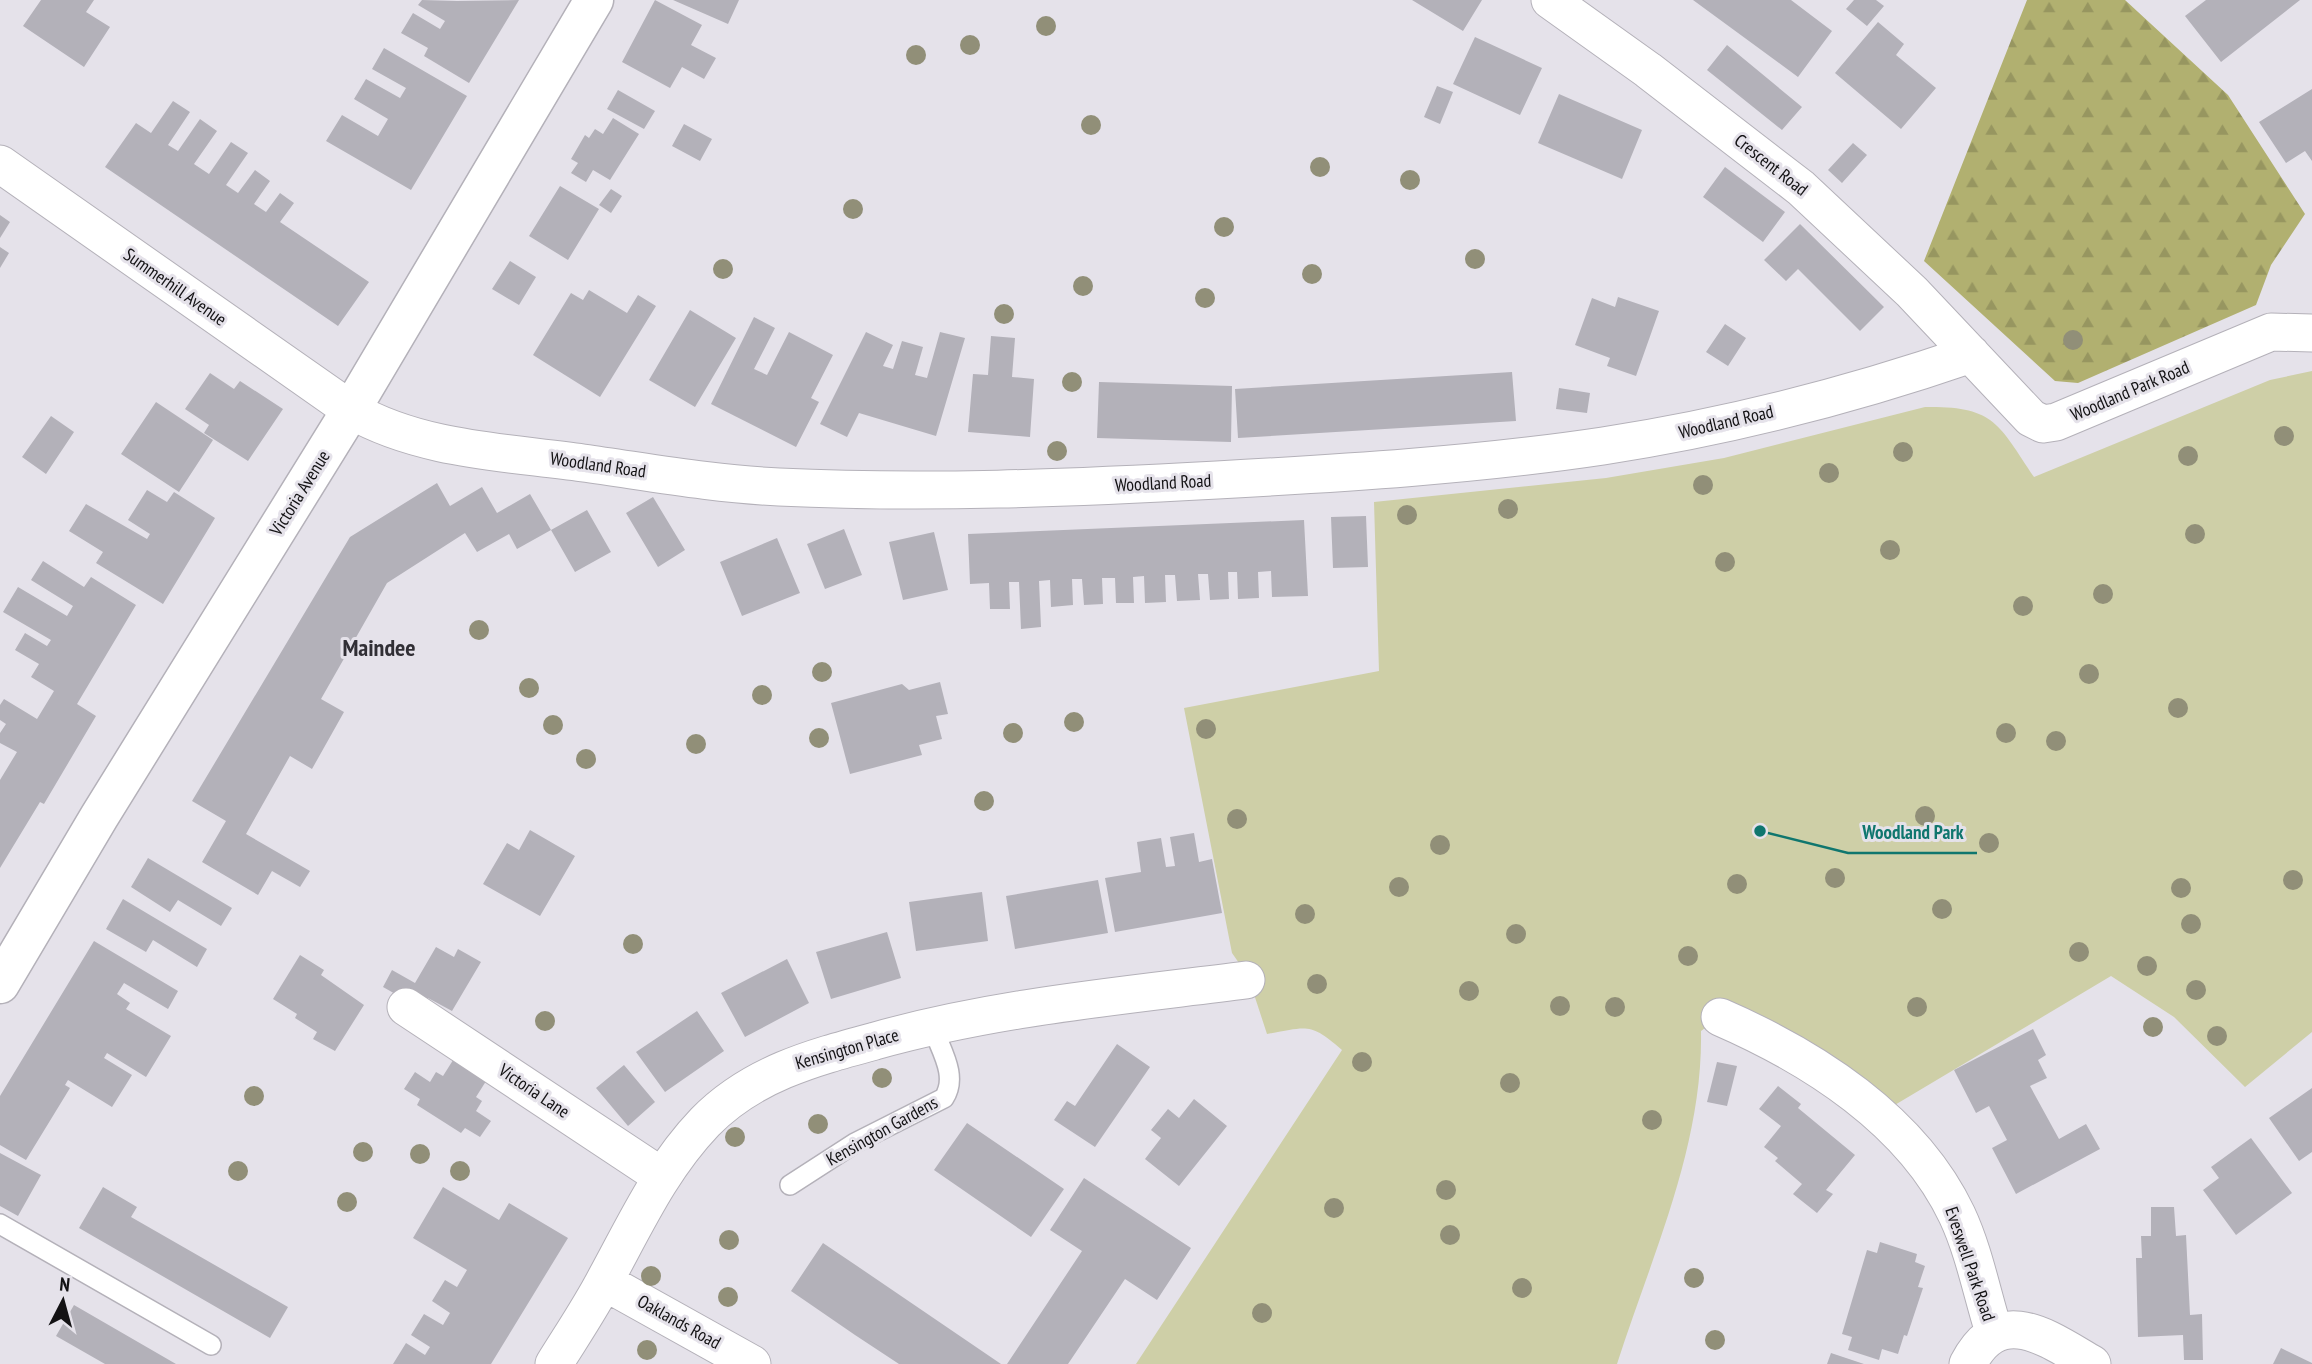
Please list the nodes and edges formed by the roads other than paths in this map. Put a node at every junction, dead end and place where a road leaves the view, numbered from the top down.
1 (594, 0) edge
2 (1550, 0) edge
3 (0, 164) edge
4 (2312, 333) edge
5 (1971, 354) junction
6 (351, 410) junction
7 (1246, 980) dead end
8 (0, 984) edge
9 (407, 1007) dead end
10 (1720, 1017) dead end
11 (932, 1025) junction
12 (661, 1176) junction
13 (790, 1185) dead end
14 (0, 1224) edge
15 (604, 1282) junction
16 (1994, 1332) junction
17 (211, 1345) dead end
18 (554, 1364) edge
19 (752, 1364) edge
20 (1968, 1364) edge
21 (2092, 1364) edge

1 - 6 street, Victoria Avenue
2 - 5 street, Crescent Road
3 - 6 street, Summerhill Avenue
4 - 5 street, Woodland Park Road
5 - 6 street, Woodland Road
6 - 8 street, Victoria Avenue
7 - 11 street, Kensington Place
9 - 12 street, Victoria Lane
10 - 16 street, Eveswell Park Road
11 - 12 street, Kensington Place
11 - 13 lane, Kensington Gardens
12 - 15 street, Kensington Place
14 - 17 lane
15 - 18 street, Kensington Place
15 - 19 street, Oaklands Road
16 - 20 street, Eveswell Park Road
16 - 21 street

